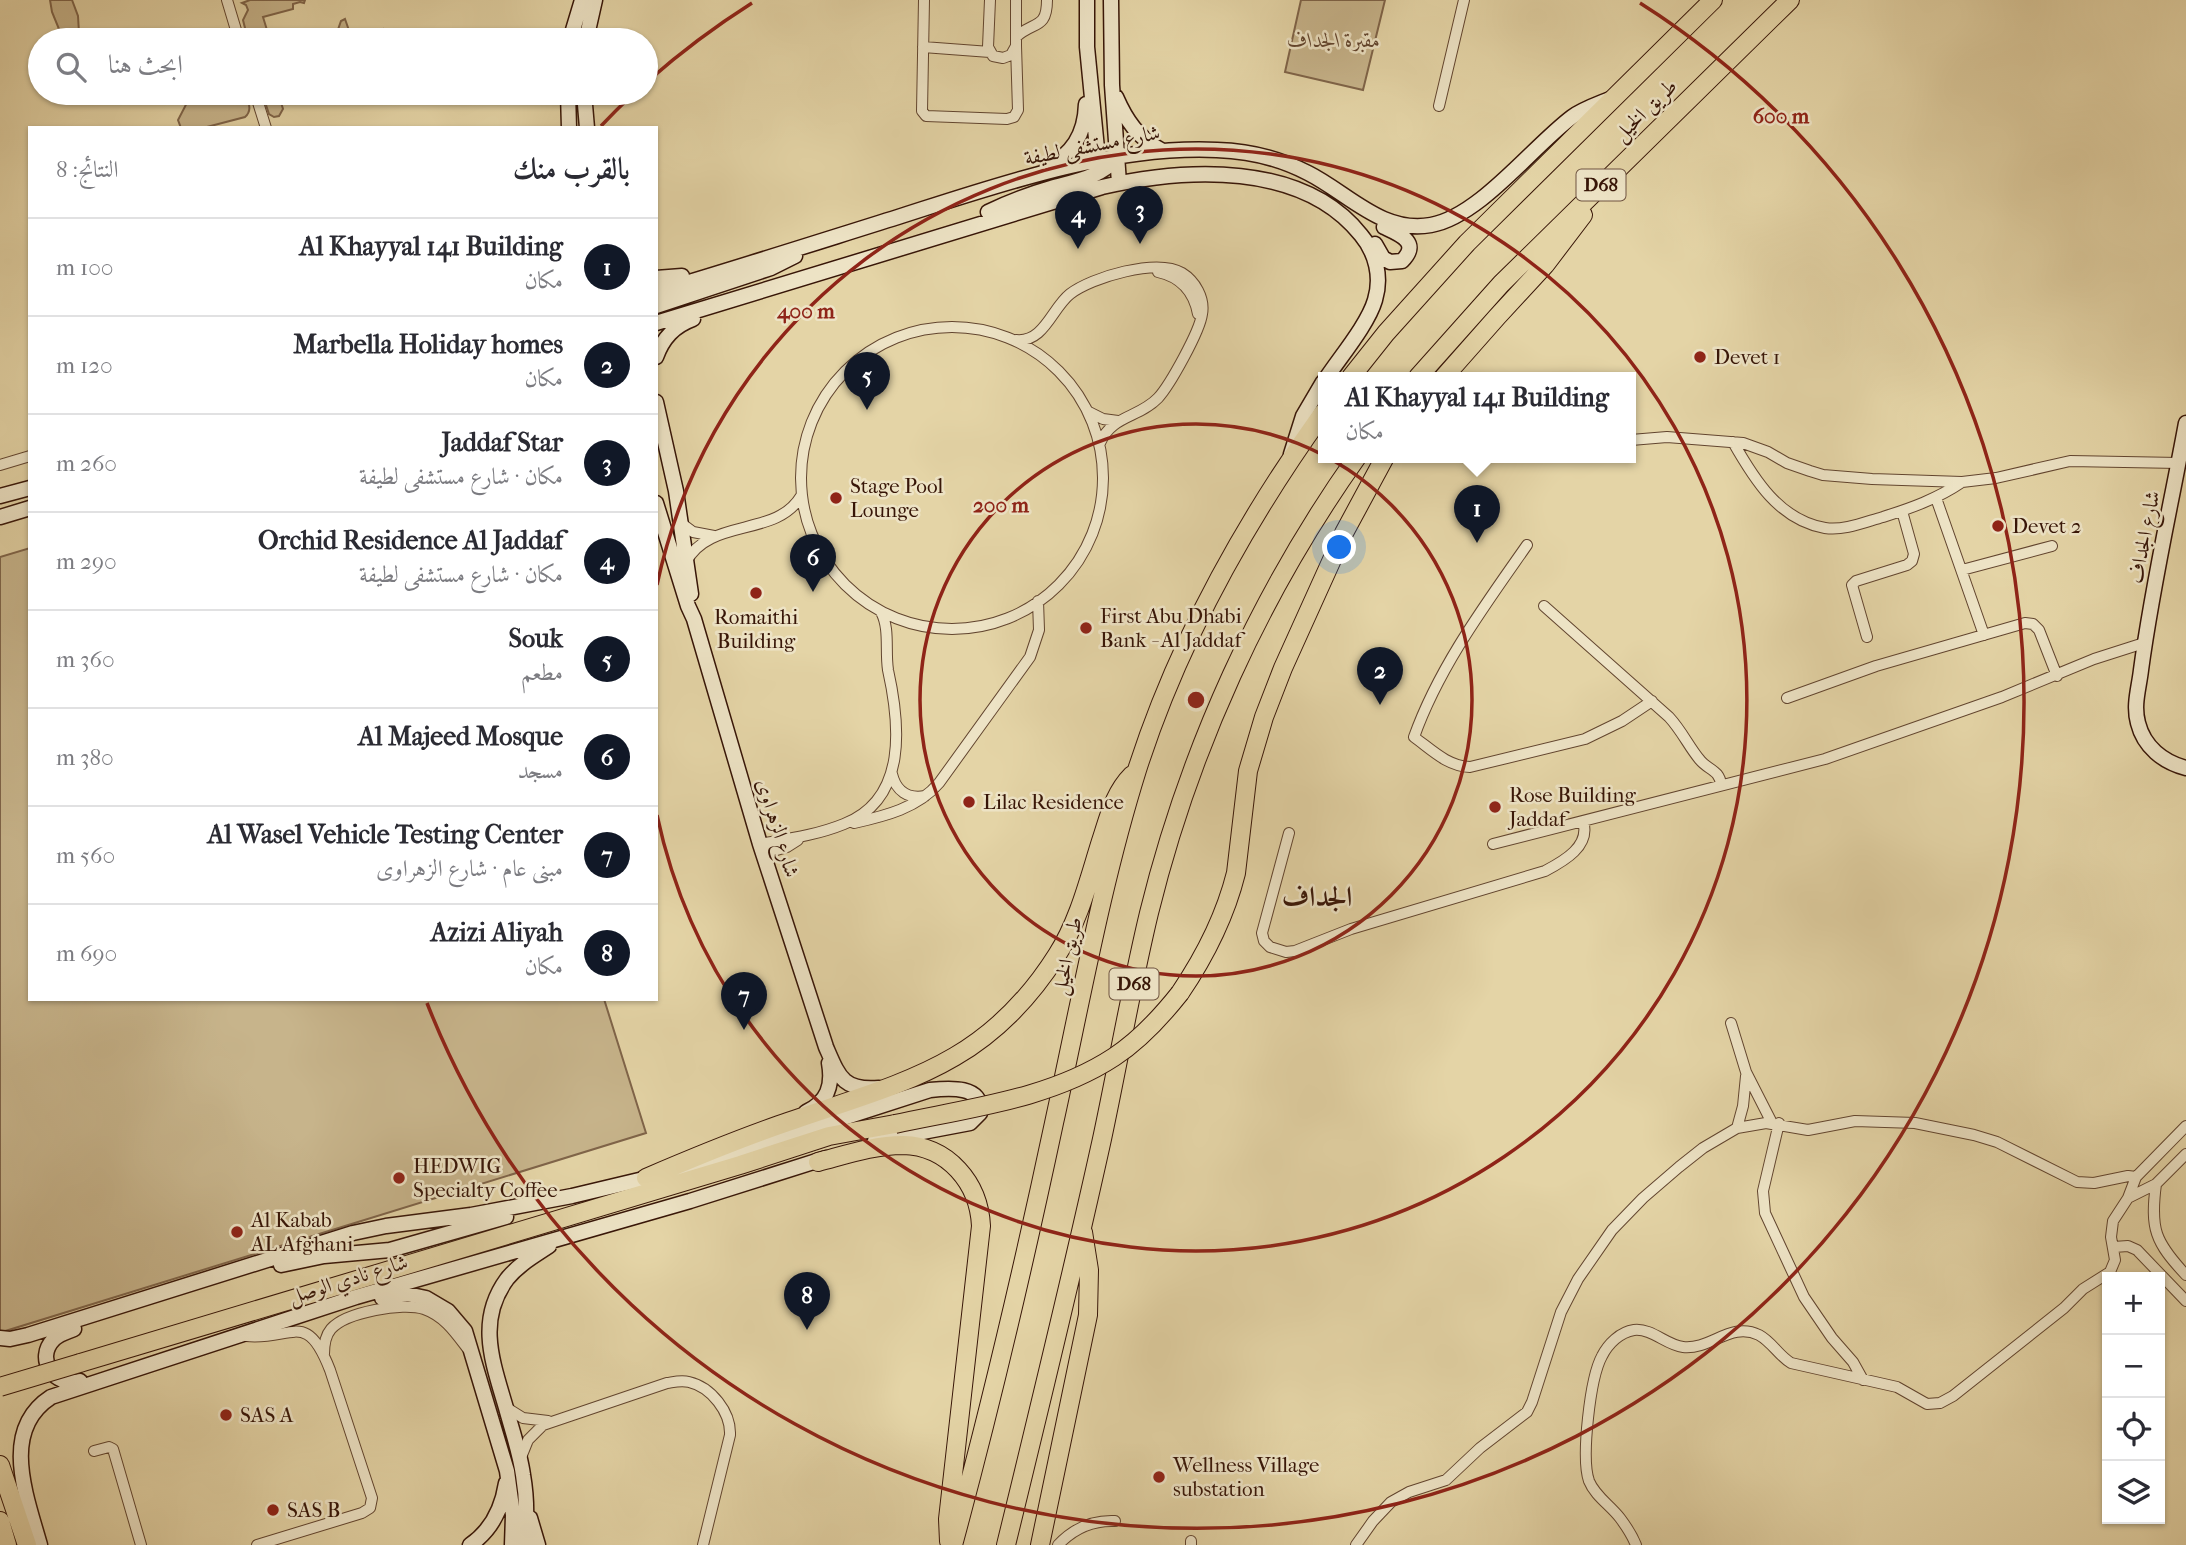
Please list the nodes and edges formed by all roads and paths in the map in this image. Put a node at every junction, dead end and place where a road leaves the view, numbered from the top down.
1 (227, 0) edge
2 (582, 0) edge
3 (595, 0) edge
4 (924, 0) edge
5 (990, 0) edge
6 (1047, 0) edge
7 (1087, 0) edge
8 (1111, 0) edge
9 (1464, 0) edge
10 (1713, 0) edge
11 (1790, 0) edge
12 (1017, 1) edge
13 (1016, 18) junction
14 (1035, 27) junction
15 (235, 28) edge
16 (574, 28) edge
17 (589, 28) edge
18 (1016, 41) junction
19 (923, 47) junction
20 (990, 52) junction
21 (1090, 82) junction
22 (1112, 85) junction
23 (1618, 95) junction
24 (258, 105) edge
25 (568, 105) edge
26 (585, 105) edge
27 (1439, 106) dead end
28 (264, 126) edge
29 (569, 126) edge
30 (587, 126) edge
31 (1161, 150) junction
32 (1118, 157) junction
33 (1100, 173) junction
34 (1034, 177) junction
35 (1119, 183) junction
36 (1599, 187) junction
37 (1350, 200) junction
38 (1343, 216) junction
39 (810, 245) junction
40 (718, 273) junction
41 (658, 278) edge
42 (658, 291) edge
43 (728, 302) junction
44 (658, 305) edge
45 (658, 322) edge
46 (1042, 330) junction
47 (1015, 340) junction
48 (658, 353) edge
49 (1044, 357) junction
50 (1330, 372) edge
51 (1355, 372) edge
52 (1422, 372) edge
53 (1448, 372) edge
54 (1318, 390) edge
55 (1089, 412) junction
56 (1318, 420) edge
57 (1118, 421) junction
58 (2186, 423) edge
59 (660, 427) edge
60 (1636, 440) edge
61 (1733, 442) junction
62 (1100, 443) junction
63 (28, 457) edge
64 (1290, 460) junction
65 (1353, 463) edge
66 (1382, 463) edge
67 (2179, 463) junction
68 (0, 465) edge
69 (1962, 482) junction
70 (28, 489) edge
71 (0, 496) edge
72 (801, 496) junction
73 (1936, 498) junction
74 (28, 509) edge
75 (658, 509) edge
76 (1902, 511) junction
77 (780, 516) junction
78 (0, 517) edge
79 (681, 523) junction
80 (808, 527) junction
81 (715, 536) junction
82 (1527, 545) dead end
83 (2052, 546) dead end
84 (686, 562) junction
85 (1962, 570) junction
86 (1038, 601) junction
87 (1544, 606) dead end
88 (881, 611) junction
89 (694, 619) junction
90 (1984, 635) junction
91 (1867, 637) dead end
92 (2144, 643) junction
93 (2142, 658) junction
94 (2057, 676) junction
95 (1787, 698) dead end
96 (1652, 701) junction
97 (2186, 768) edge
98 (1138, 770) junction
99 (892, 774) junction
100 (2186, 774) edge
101 (1721, 785) junction
102 (926, 796) junction
103 (1583, 821) junction
104 (843, 824) junction
105 (1289, 833) dead end
106 (1493, 844) dead end
107 (762, 849) junction
108 (1731, 1023) dead end
109 (826, 1047) junction
110 (1746, 1072) junction
111 (897, 1085) junction
112 (1775, 1123) junction
113 (777, 1125) junction
114 (2186, 1126) edge
115 (1737, 1128) junction
116 (2186, 1154) edge
117 (818, 1161) junction
118 (2136, 1177) junction
119 (646, 1178) junction
120 (2156, 1184) junction
121 (2128, 1198) junction
122 (543, 1201) junction
123 (1081, 1226) junction
124 (562, 1237) junction
125 (2114, 1247) junction
126 (495, 1256) junction
127 (238, 1269) junction
128 (2186, 1275) edge
129 (356, 1297) junction
130 (2186, 1301) edge
131 (105, 1311) junction
132 (215, 1322) junction
133 (240, 1335) junction
134 (0, 1338) edge
135 (324, 1355) junction
136 (474, 1360) junction
137 (108, 1377) junction
138 (1863, 1380) junction
139 (0, 1387) edge
140 (506, 1408) junction
141 (552, 1421) junction
142 (94, 1451) dead end
143 (520, 1460) junction
144 (0, 1465) edge
145 (508, 1471) junction
146 (526, 1503) junction
147 (0, 1521) edge
148 (1115, 1521) dead end
149 (7, 1545) edge
150 (27, 1545) edge
151 (40, 1545) edge
152 (141, 1545) edge
153 (257, 1545) edge
154 (470, 1545) edge
155 (512, 1545) edge
156 (524, 1545) edge
157 (538, 1545) edge
158 (703, 1545) edge
159 (951, 1545) edge
160 (1006, 1545) edge
161 (1040, 1545) edge
162 (1058, 1545) edge
163 (1356, 1545) edge
164 (1636, 1545) edge

1 - 15 street
2 - 16 street
3 - 17 street
4 - 19 street
5 - 20 street
6 - 14 street
7 - 21 street
8 - 22 street
9 - 27 street
10 - 23 highway, طريق الخيل / D68
11 - 36 highway, طريق الخيل / D68
12 - 13 street
13 - 14 street
13 - 18 street
14 - 18 street
18 - 19 street
18 - 20 street
19 - 20 street
21 - 33 street
21 - 34 street
22 - 31 street
22 - 32 street
23 - 37 street, شارع مستشفى لطيفة
23 - 51 highway, طريق الخيل / D68
24 - 28 street
25 - 29 street
26 - 30 street
31 - 32 street, شارع مستشفى لطيفة
31 - 37 street, شارع مستشفى لطيفة
32 - 33 street, شارع مستشفى لطيفة
32 - 35 street
33 - 34 street, شارع مستشفى لطيفة
33 - 35 street, شارع مستشفى لطيفة
33 - 43 street, شارع مستشفى لطيفة
34 - 39 street, شارع مستشفى لطيفة
35 - 38 street, شارع مستشفى لطيفة
36 - 52 highway, طريق الخيل / D68
36 - 53 highway
37 - 38 street
38 - 50 street, شارع مستشفى لطيفة
39 - 40 street, شارع مستشفى لطيفة
39 - 44 street
40 - 41 street
40 - 42 street, شارع مستشفى لطيفة
43 - 45 street, شارع مستشفى لطيفة
43 - 48 street
46 - 47 street
46 - 49 street
46 - 57 street
47 - 49 street
47 - 72 street
49 - 55 street
54 - 64 street
55 - 57 street
55 - 62 street
56 - 64 highway, طريق الخيل / D68
57 - 62 street
58 - 67 street, شارع الجداف
59 - 79 street, شارع الزهراوى
60 - 61 street
61 - 69 street
61 - 76 street
62 - 86 street
63 - 68 street
64 - 98 highway, طريق الخيل / D68
65 - 123 highway, D68
66 - 132 highway, bridge
67 - 69 street
67 - 92 street, شارع الجداف
69 - 73 street
70 - 71 street
72 - 77 street
72 - 80 street
73 - 76 street
73 - 85 street
74 - 78 street
75 - 89 street, شارع الزهراوى
76 - 91 street
77 - 80 street
77 - 81 street
79 - 81 street
79 - 84 street, شارع الزهراوى
80 - 88 street
81 - 84 street
82 - 96 street
83 - 85 street
84 - 89 street, شارع الزهراوى
85 - 90 street
86 - 88 street
86 - 102 street
87 - 96 street
88 - 99 street
89 - 107 street, شارع الزهراوى
90 - 94 street
90 - 95 street
92 - 93 street, شارع الجداف
92 - 94 street
93 - 97 street
93 - 100 street
94 - 101 street
96 - 101 street
98 - 111 highway
98 - 159 highway, طريق الخيل / D68
99 - 102 street
99 - 104 street
101 - 103 street
102 - 104 street
103 - 105 street
103 - 106 street
104 - 107 street
107 - 109 street, شارع الزهراوى
108 - 110 street
109 - 111 street, شارع الزهراوى
109 - 113 street, شارع الزهراوى
110 - 112 street
110 - 115 street
111 - 113 highway
112 - 115 street
112 - 118 street
112 - 138 street
113 - 119 highway
114 - 118 street
115 - 163 street
116 - 120 street
117 - 119 street, شارع نادي الوصل
117 - 124 street, شارع نادي الوصل
117 - 159 highway
118 - 121 street
119 - 122 street, شارع نادي الوصل
120 - 121 street
120 - 128 street
121 - 125 street
122 - 127 street, شارع نادي الوصل
122 - 127 street, شارع نادي الوصل
123 - 160 highway, D68
123 - 161 highway
124 - 126 street, شارع نادي الوصل
124 - 140 street
125 - 130 street
125 - 138 street
126 - 129 street, شارع نادي الوصل
126 - 132 street
127 - 131 street, شارع نادي الوصل
129 - 133 street, شارع نادي الوصل
129 - 136 street
131 - 134 street, شارع نادي الوصل
131 - 137 street
132 - 139 highway, bridge
133 - 135 street
133 - 137 street, شارع نادي الوصل
135 - 136 street
135 - 153 street
136 - 145 street
137 - 151 street, شارع نادي الوصل
138 - 164 street
140 - 141 street
140 - 143 street
141 - 143 street
141 - 158 street
142 - 152 street
143 - 146 street
144 - 150 highway
145 - 154 street
145 - 155 street
146 - 156 street
146 - 157 street
147 - 149 highway
148 - 162 street

